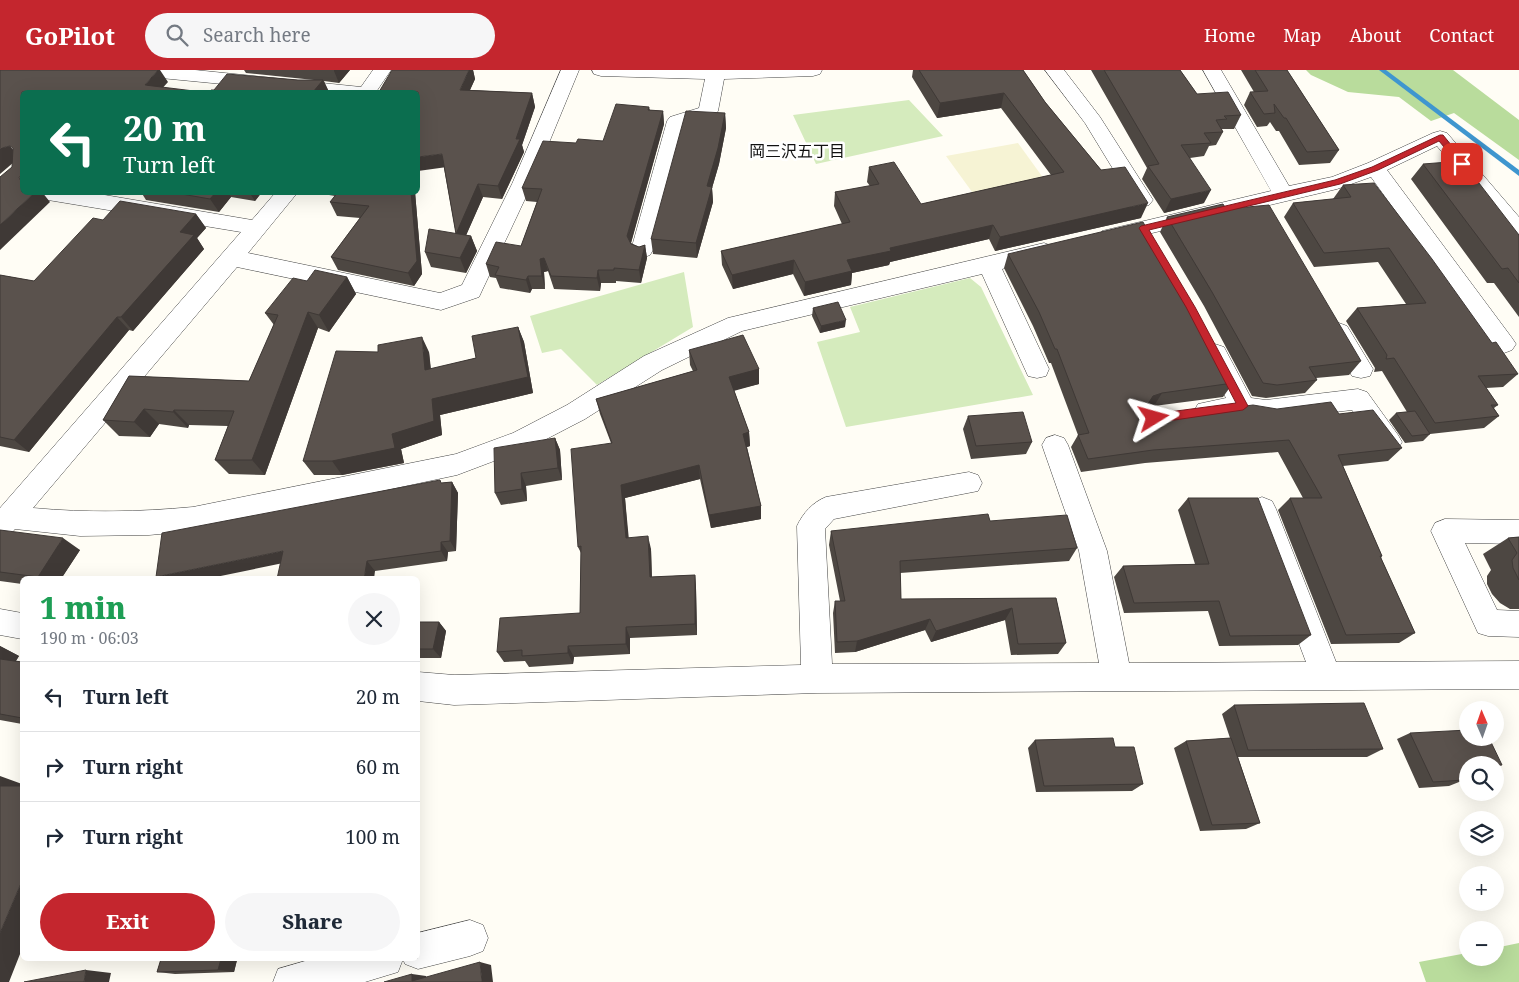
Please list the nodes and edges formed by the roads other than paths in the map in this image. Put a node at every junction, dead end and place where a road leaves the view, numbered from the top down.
1 (140, 70) edge
2 (382, 70) edge
3 (570, 70) edge
4 (601, 70) edge
5 (814, 70) edge
6 (1054, 70) edge
7 (1212, 70) edge
8 (716, 74) junction
9 (336, 90) edge
10 (368, 90) edge
11 (1375, 168) junction
12 (1283, 194) junction
13 (60, 195) edge
14 (286, 195) edge
15 (1151, 226) junction
16 (258, 228) junction
17 (1519, 232) edge
18 (642, 250) edge
19 (1158, 252) edge
20 (233, 258) junction
21 (988, 264) junction
22 (1331, 318) edge
23 (1203, 332) edge
24 (1504, 344) dead end
25 (1037, 369) dead end
26 (1361, 369) edge
27 (1243, 406) junction
28 (1190, 414) edge
29 (1055, 445) dead end
30 (1393, 447) edge
31 (969, 483) dead end
32 (1262, 509) edge
33 (5, 522) edge
34 (1519, 532) edge
35 (0, 622) edge
36 (1519, 624) edge
37 (20, 626) edge
38 (1519, 675) edge
39 (1327, 676) junction
40 (1117, 677) junction
41 (817, 679) junction
42 (420, 687) edge
43 (470, 938) dead end
44 (420, 950) edge
45 (377, 961) edge
46 (291, 982) edge

1 - 9 street
2 - 10 street
3 - 20 street
4 - 8 street
5 - 8 street
6 - 15 street
7 - 12 street
8 - 18 street
11 - 12 street
11 - 17 street
11 - 24 street
12 - 15 street
13 - 16 street
14 - 16 street
15 - 19 street
15 - 21 street
16 - 20 street
20 - 33 street
21 - 25 street
21 - 33 street
22 - 26 street
23 - 27 street
27 - 28 street
27 - 30 street
29 - 40 street
31 - 41 street
32 - 39 street
34 - 36 street
35 - 37 street
38 - 39 street
39 - 40 street
40 - 41 street
41 - 42 street
43 - 44 street
45 - 46 street

